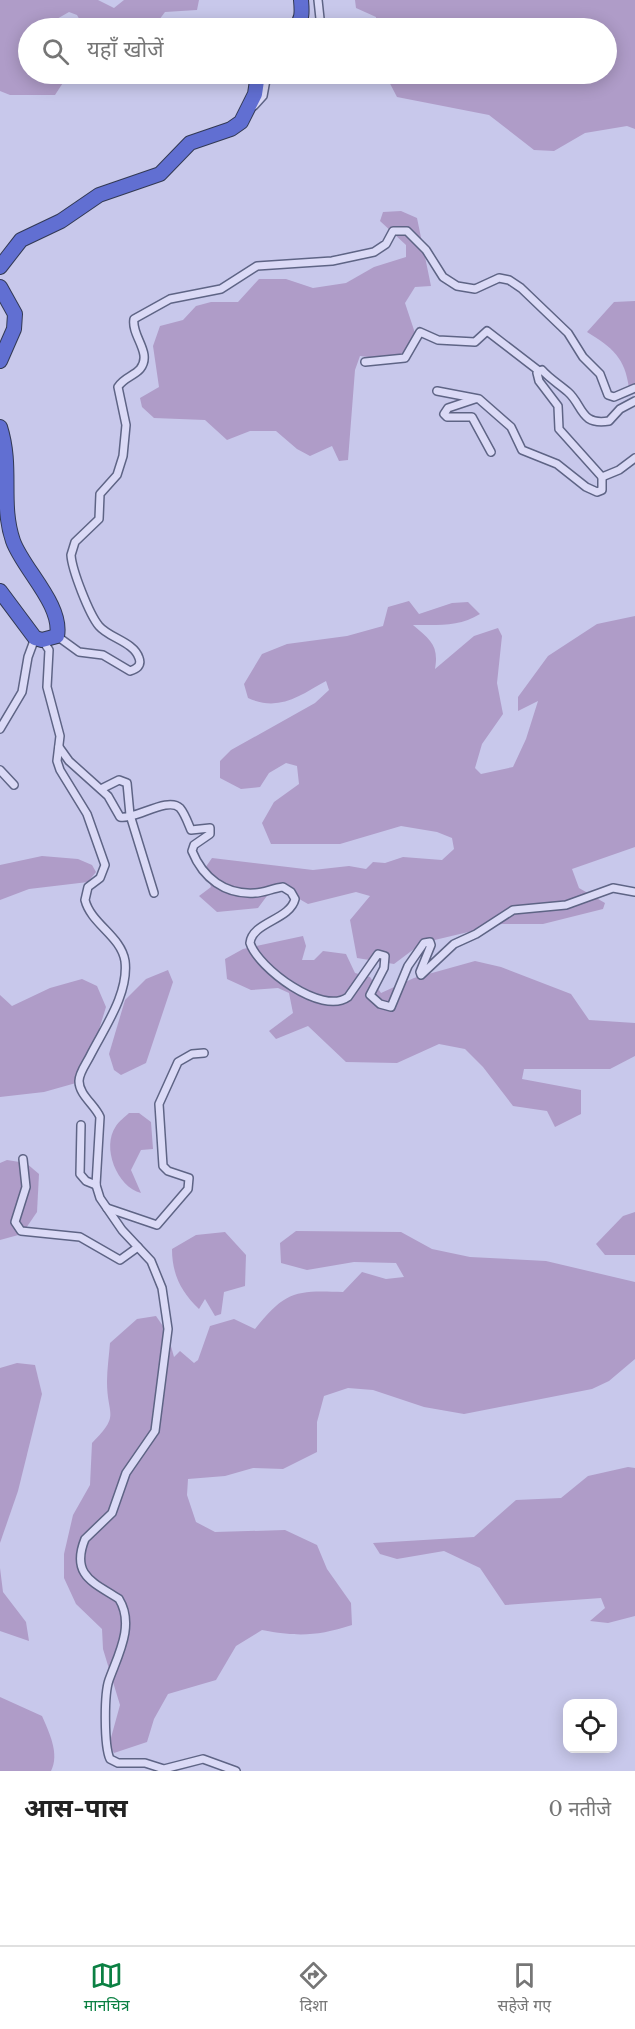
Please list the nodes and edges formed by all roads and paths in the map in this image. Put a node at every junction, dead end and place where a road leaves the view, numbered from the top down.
1 (301, 0) edge
2 (318, 0) edge
3 (301, 18) edge
4 (320, 18) edge
5 (256, 84) edge
6 (265, 84) edge
7 (250, 109) junction
8 (0, 267) edge
9 (0, 287) edge
10 (0, 361) edge
11 (365, 362) dead end
12 (539, 371) junction
13 (635, 387) edge
14 (437, 391) dead end
15 (477, 398) junction
16 (635, 401) edge
17 (0, 427) edge
18 (490, 453) dead end
19 (635, 458) edge
20 (602, 477) junction
21 (0, 591) edge
22 (57, 636) junction
23 (39, 639) junction
24 (0, 729) edge
25 (59, 747) junction
26 (0, 771) edge
27 (14, 784) dead end
28 (100, 789) junction
29 (130, 817) junction
30 (635, 892) edge
31 (154, 893) dead end
32 (204, 1053) dead end
33 (81, 1125) dead end
34 (23, 1159) dead end
35 (96, 1185) junction
36 (106, 1208) junction
37 (138, 1247) junction
38 (236, 1771) edge

1 - 3 highway
2 - 4 street
5 - 7 highway
6 - 7 street
7 - 8 highway
9 - 10 highway
11 - 12 street
12 - 16 street
12 - 20 street
13 - 22 street
14 - 15 street
15 - 18 street
15 - 20 street
17 - 22 highway
19 - 20 street
21 - 23 highway
22 - 23 highway
23 - 24 street
23 - 25 street
25 - 28 street
25 - 35 street
26 - 27 street
28 - 29 street
28 - 29 street
29 - 30 street
29 - 31 street
32 - 36 street
33 - 35 street
34 - 37 street
35 - 36 street
36 - 37 street
37 - 38 street

